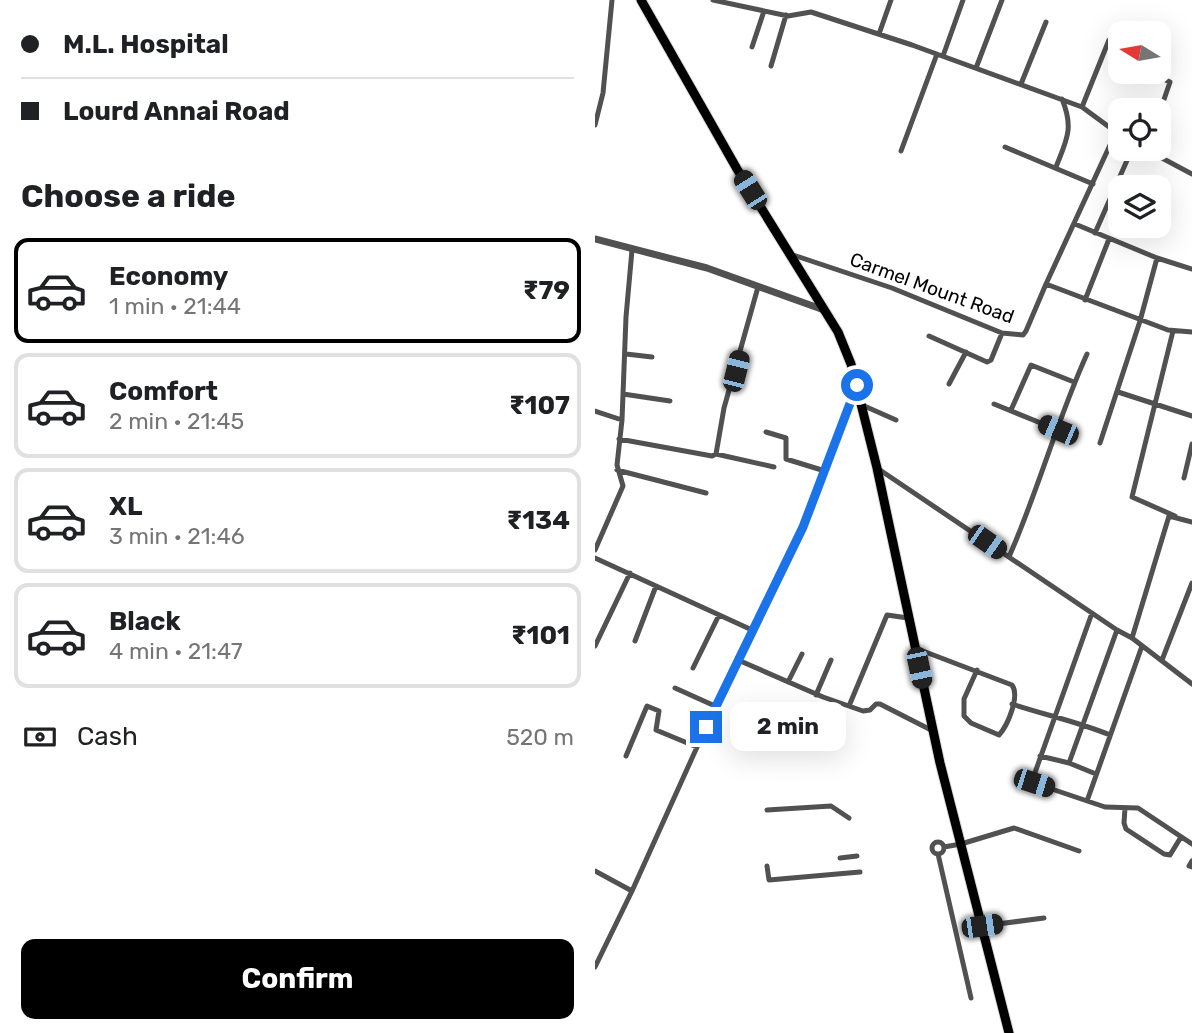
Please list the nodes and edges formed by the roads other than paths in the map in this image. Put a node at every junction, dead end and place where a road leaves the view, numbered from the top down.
1 (612, 0) edge
2 (642, 0) edge
3 (713, 0) edge
4 (891, 0) edge
5 (963, 0) edge
6 (1002, 0) edge
7 (764, 10) junction
8 (786, 15) junction
9 (1046, 22) dead end
10 (879, 34) junction
11 (1108, 42) edge
12 (752, 47) dead end
13 (940, 55) junction
14 (771, 66) dead end
15 (976, 68) junction
16 (1021, 84) junction
17 (595, 92) edge
18 (603, 93) junction
19 (1062, 99) junction
20 (1082, 107) junction
21 (595, 125) edge
22 (1108, 126) edge
23 (1005, 147) dead end
24 (901, 151) dead end
25 (1108, 153) edge
26 (1127, 161) edge
27 (1168, 161) edge
28 (1056, 167) junction
29 (1192, 174) edge
30 (1093, 184) junction
31 (1075, 224) junction
32 (1095, 233) junction
33 (595, 239) edge
34 (1109, 239) junction
35 (632, 250) junction
36 (790, 254) junction
37 (1157, 258) junction
38 (1192, 269) edge
39 (1046, 284) junction
40 (758, 287) junction
41 (1085, 300) junction
42 (824, 310) junction
43 (1140, 321) junction
44 (1173, 331) junction
45 (1192, 332) edge
46 (1002, 333) junction
47 (929, 335) dead end
48 (966, 352) junction
49 (626, 354) junction
50 (1087, 354) dead end
51 (652, 357) dead end
52 (1074, 382) junction
53 (949, 384) dead end
54 (857, 385) junction
55 (1118, 393) junction
56 (623, 394) junction
57 (670, 401) dead end
58 (994, 404) dead end
59 (1155, 404) junction
60 (862, 405) junction
61 (1011, 410) junction
62 (595, 411) edge
63 (1192, 416) edge
64 (622, 420) junction
65 (896, 420) dead end
66 (1058, 430) junction
67 (766, 432) dead end
68 (619, 439) junction
69 (1100, 443) dead end
70 (1192, 444) edge
71 (716, 454) junction
72 (774, 467) dead end
73 (877, 468) junction
74 (617, 470) junction
75 (825, 471) junction
76 (1184, 478) dead end
77 (706, 493) dead end
78 (1175, 516) junction
79 (1192, 522) edge
80 (595, 550) edge
81 (1009, 557) junction
82 (596, 560) edge
83 (630, 573) junction
84 (1192, 583) edge
85 (656, 586) junction
86 (1184, 601) junction
87 (1192, 602) edge
88 (1092, 613) junction
89 (719, 615) junction
90 (908, 618) junction
91 (753, 630) junction
92 (1117, 630) junction
93 (598, 634) edge
94 (1132, 638) junction
95 (635, 642) dead end
96 (595, 646) edge
97 (1142, 646) junction
98 (915, 648) junction
99 (802, 654) dead end
100 (737, 660) junction
101 (831, 660) dead end
102 (1163, 660) junction
103 (693, 668) dead end
104 (977, 670) junction
105 (788, 682) junction
106 (1192, 684) edge
107 (675, 688) dead end
108 (816, 695) junction
109 (1012, 704) junction
110 (715, 706) junction
111 (849, 706) junction
112 (1054, 718) junction
113 (1083, 723) junction
114 (933, 731) junction
115 (1110, 735) junction
116 (697, 747) junction
117 (626, 756) dead end
118 (1041, 756) junction
119 (1069, 762) junction
120 (1096, 774) junction
121 (1087, 801) junction
122 (1125, 808) junction
123 (767, 810) dead end
124 (849, 818) dead end
125 (1181, 837) junction
126 (961, 844) junction
127 (1192, 844) edge
128 (944, 847) junction
129 (1079, 851) dead end
130 (938, 854) junction
131 (857, 856) dead end
132 (840, 858) dead end
133 (1192, 861) edge
134 (767, 866) dead end
135 (1192, 867) edge
136 (595, 871) edge
137 (860, 872) dead end
138 (632, 891) junction
139 (1044, 918) dead end
140 (982, 926) junction
141 (595, 967) edge
142 (971, 998) dead end
143 (1009, 1033) edge

1 - 18 street
2 - 36 main road
3 - 7 street
4 - 10 street
5 - 13 street
6 - 15 street
7 - 8 street
7 - 12 street
8 - 10 street
8 - 14 street
9 - 16 street
10 - 13 street
11 - 20 street
13 - 15 street
13 - 24 street
15 - 16 street
16 - 19 street
17 - 18 street
18 - 21 street
19 - 20 street
19 - 28 street
20 - 22 street
23 - 28 street
25 - 30 street
26 - 32 street
27 - 29 street
28 - 30 street
30 - 31 street
31 - 32 street
31 - 39 street
32 - 34 street
33 - 35 street
34 - 37 street
34 - 41 street
35 - 40 street
35 - 49 street
36 - 42 main road
36 - 46 street, Carmel Mount Road
37 - 38 street
37 - 43 street
39 - 41 street
39 - 46 street, Carmel Mount Road
40 - 42 street
40 - 71 street
41 - 43 street
42 - 54 main road
43 - 44 street
43 - 55 street
44 - 45 street
44 - 59 street
46 - 48 street
47 - 48 street
48 - 53 street
49 - 51 street
49 - 56 street
50 - 52 street
52 - 61 street
52 - 66 street
54 - 60 main road
54 - 75 street
55 - 59 street
55 - 69 street
56 - 57 street
56 - 64 street
58 - 61 street
59 - 63 street
59 - 78 street
60 - 65 street
60 - 73 main road
61 - 66 street
62 - 64 street
64 - 68 street
66 - 81 street
67 - 75 street
68 - 71 street
68 - 74 street
70 - 76 street
71 - 72 street
73 - 81 street
73 - 90 main road
74 - 77 street
74 - 80 street
75 - 91 street
78 - 79 street
78 - 94 street
81 - 88 street
82 - 83 street
83 - 85 street
83 - 93 street
84 - 86 street
85 - 89 street
85 - 95 street
86 - 87 street
86 - 102 street
88 - 92 street
88 - 112 street
89 - 91 street
89 - 103 street
90 - 98 main road
90 - 111 street
91 - 100 street
92 - 94 street
92 - 113 street
93 - 96 street
94 - 97 street
97 - 102 street
97 - 115 street
98 - 104 street
98 - 114 main road
99 - 105 street
100 - 105 street
100 - 110 street
101 - 108 street
102 - 106 street
104 - 109 street
104 - 109 street
105 - 108 street
107 - 110 street
108 - 111 street
109 - 112 street
110 - 116 street
111 - 114 street
112 - 113 street
112 - 118 street
113 - 115 street
113 - 119 street
114 - 126 main road
115 - 120 street
116 - 117 street
116 - 138 street
118 - 119 street
118 - 121 street
119 - 120 street
120 - 121 street
121 - 122 street
122 - 125 street
122 - 125 street
123 - 124 street
125 - 127 street
126 - 128 street
126 - 129 street
126 - 140 main road
128 - 130 street
128 - 130 street
130 - 142 street
131 - 132 street
133 - 135 street
134 - 137 street
136 - 138 street
138 - 141 street
139 - 140 street
140 - 143 main road

